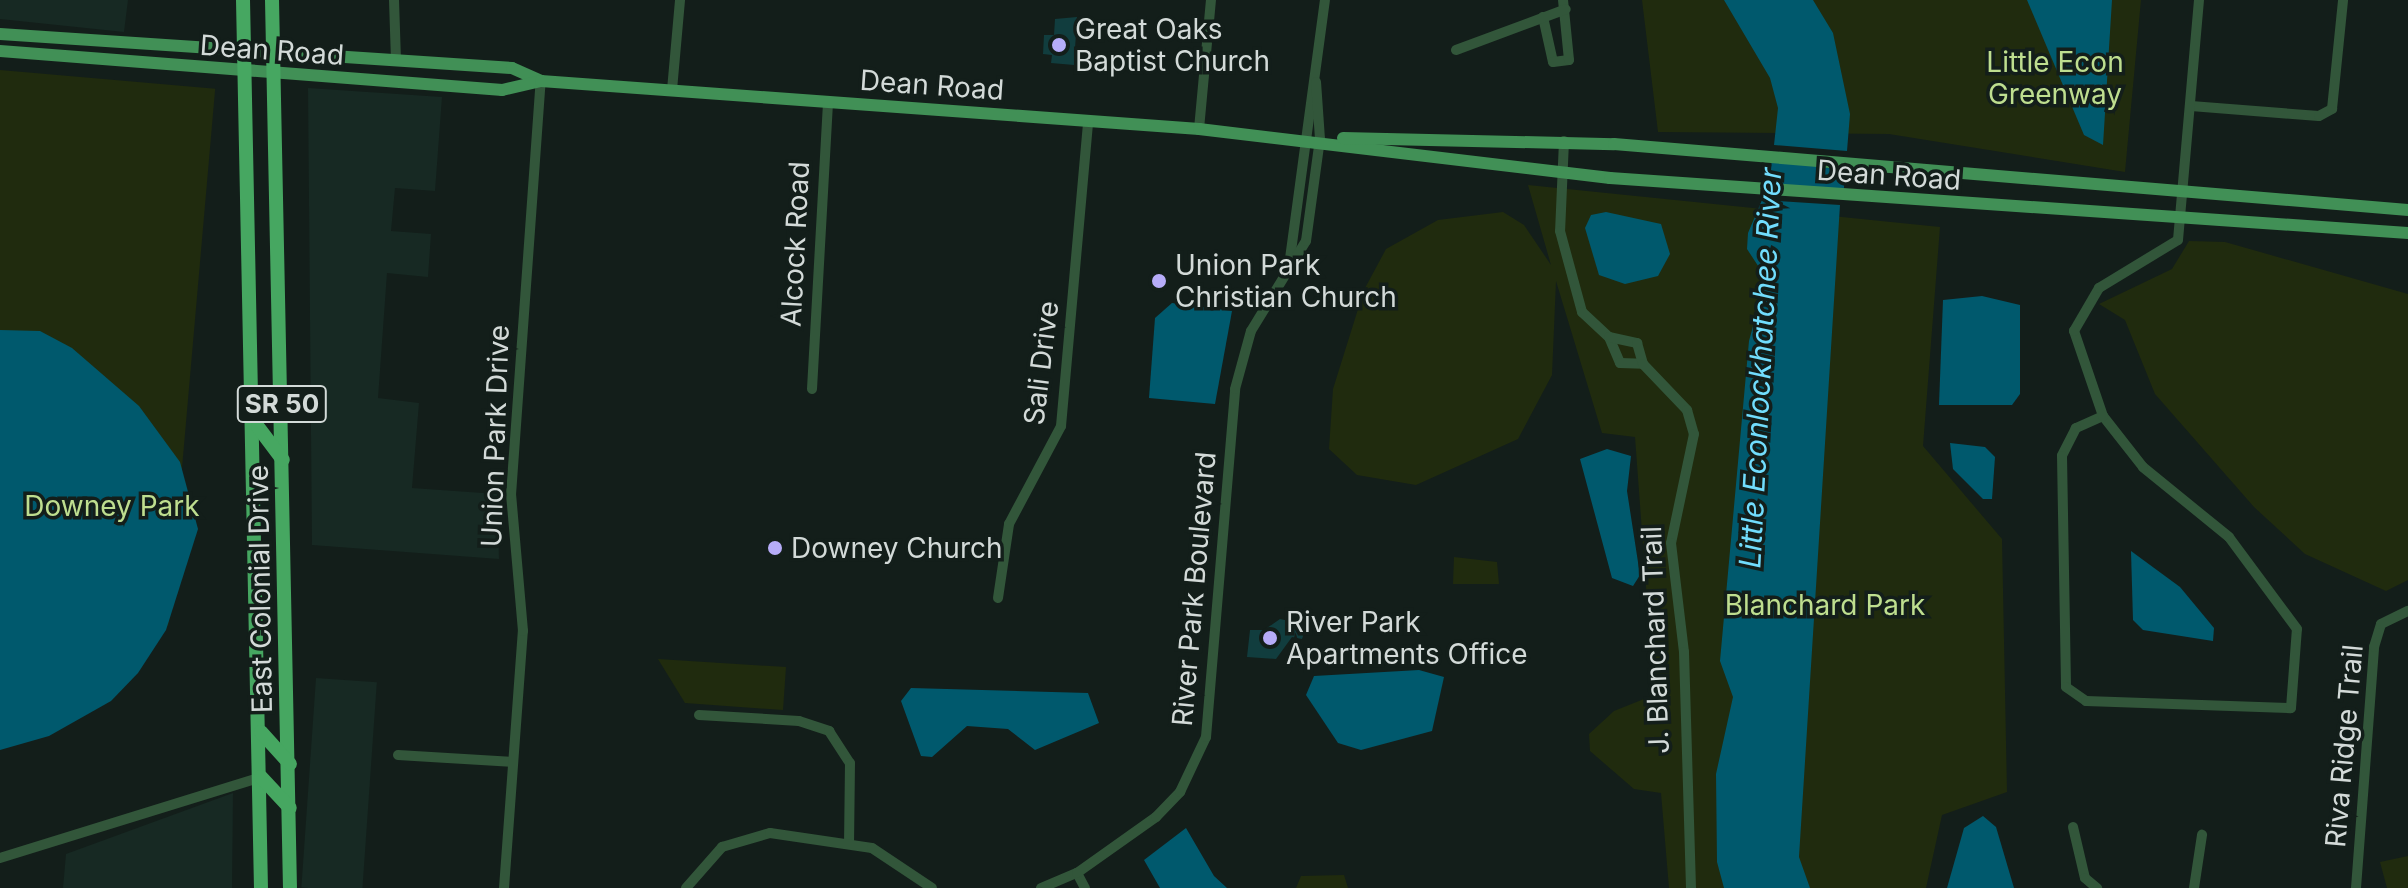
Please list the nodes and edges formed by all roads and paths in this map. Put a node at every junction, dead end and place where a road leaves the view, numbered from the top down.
1 (243, 0) edge
2 (272, 0) edge
3 (394, 0) edge
4 (680, 0) edge
5 (1211, 0) edge
6 (1325, 0) edge
7 (2199, 0) edge
8 (2343, 0) edge
9 (1564, 4) edge
10 (1543, 17) junction
11 (0, 34) edge
12 (245, 49) junction
13 (1456, 50) dead end
14 (0, 51) edge
15 (273, 52) junction
16 (396, 60) junction
17 (245, 72) junction
18 (274, 74) junction
19 (541, 81) junction
20 (1316, 82) junction
21 (672, 90) junction
22 (828, 102) junction
23 (2191, 106) junction
24 (1088, 121) junction
25 (1199, 129) junction
26 (1305, 138) junction
27 (1320, 139) junction
28 (1564, 141) junction
29 (1561, 173) junction
30 (2184, 193) junction
31 (2408, 210) edge
32 (2182, 216) junction
33 (2408, 233) edge
34 (1289, 266) junction
35 (1609, 337) junction
36 (1643, 364) junction
37 (812, 389) dead end
38 (253, 411) junction
39 (2103, 416) junction
40 (283, 460) junction
41 (998, 598) dead end
42 (2408, 611) edge
43 (699, 715) dead end
44 (261, 732) junction
45 (398, 755) dead end
46 (513, 762) junction
47 (290, 764) junction
48 (261, 777) junction
49 (290, 808) junction
50 (2073, 827) dead end
51 (2202, 835) dead end
52 (849, 841) junction
53 (0, 858) edge
54 (1077, 873) junction
55 (261, 888) edge
56 (290, 888) edge
57 (504, 888) edge
58 (686, 888) edge
59 (932, 888) edge
60 (1041, 888) edge
61 (1085, 888) edge
62 (1691, 888) edge
63 (2097, 888) edge
64 (2194, 888) edge
65 (2356, 888) edge

1 - 12 highway, East Colonial Drive / SR 50
2 - 15 highway, East Colonial Drive / SR 50
3 - 16 street
4 - 21 street
5 - 25 street
6 - 20 street
7 - 23 street
8 - 23 street
9 - 10 street
9 - 10 street
10 - 13 street
11 - 12 main road, Dean Road
12 - 15 main road, Dean Road
12 - 17 highway, East Colonial Drive / SR 50
14 - 17 main road, Dean Road
15 - 16 main road, Dean Road
15 - 18 highway, East Colonial Drive / SR 50
16 - 19 main road, Dean Road
17 - 18 main road, Dean Road
17 - 38 highway, East Colonial Drive / SR 50
18 - 19 main road, Dean Road
18 - 40 highway, East Colonial Drive / SR 50
19 - 21 main road, Dean Road
19 - 46 street, Union Park Drive
20 - 26 street, River Park Boulevard
20 - 27 street, River Park Boulevard
21 - 22 main road, Dean Road
22 - 24 main road, Dean Road
22 - 37 street, Alcock Road
23 - 30 street
24 - 25 main road, Dean Road
24 - 41 street, Sali Drive
25 - 26 main road, Dean Road
26 - 27 main road, Dean Road
26 - 34 street, River Park Boulevard
27 - 28 main road, Dean Road
27 - 29 main road, Dean Road
27 - 34 street, River Park Boulevard
28 - 29 street, J. Blanchard Trail
28 - 30 main road, Dean Road
29 - 32 main road, Dean Road
29 - 35 street, J. Blanchard Trail
30 - 31 main road, Dean Road
30 - 32 street
32 - 33 main road, Dean Road
32 - 39 street
34 - 54 street, River Park Boulevard
35 - 36 street, J. Blanchard Trail
35 - 36 street, J. Blanchard Trail
36 - 62 street, J. Blanchard Trail
38 - 40 highway
38 - 44 highway, East Colonial Drive / SR 50
39 - 39 street
40 - 47 highway, East Colonial Drive / SR 50
42 - 65 street, Riva Ridge Trail
43 - 52 street
44 - 47 highway
44 - 48 highway, East Colonial Drive / SR 50
45 - 46 street
46 - 57 street, Union Park Drive
47 - 49 highway, East Colonial Drive / SR 50
48 - 49 highway
48 - 53 street
48 - 55 highway, East Colonial Drive / SR 50
49 - 56 highway, East Colonial Drive / SR 50
50 - 63 street
51 - 64 street
52 - 58 street
52 - 59 street
54 - 60 street, River Park Boulevard
54 - 61 street

